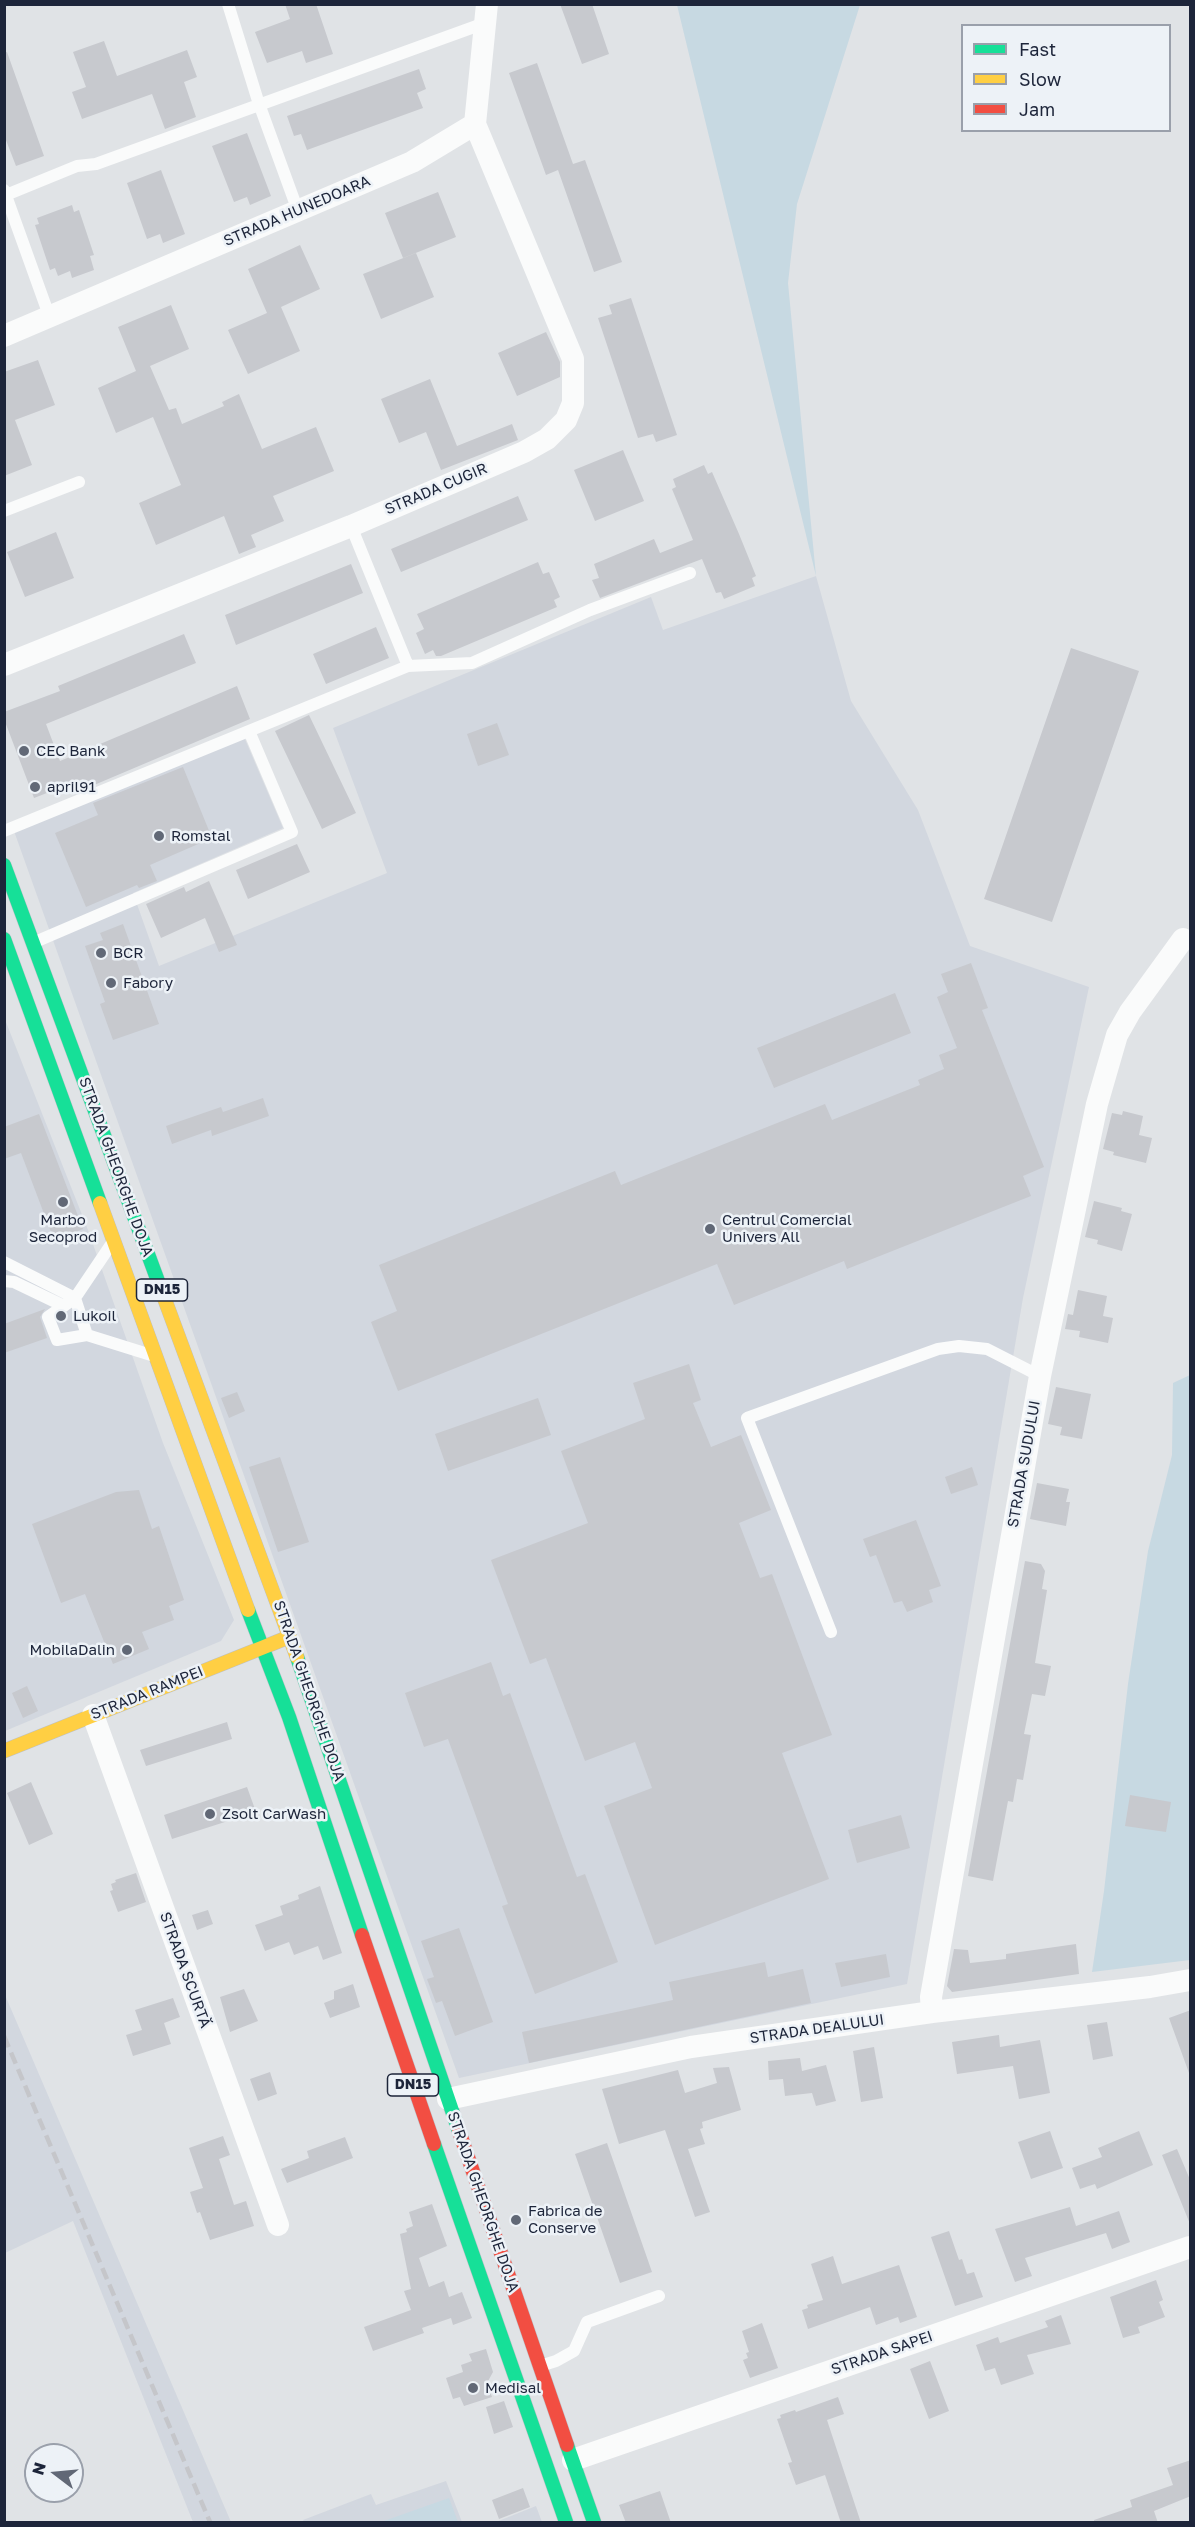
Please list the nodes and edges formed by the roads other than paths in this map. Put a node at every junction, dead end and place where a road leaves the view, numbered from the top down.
1 (228, 4) edge
2 (486, 14) edge
3 (259, 104) junction
4 (475, 124) junction
5 (5, 193) edge
6 (298, 211) junction
7 (50, 318) junction
8 (4, 336) edge
9 (79, 482) dead end
10 (4, 512) edge
11 (351, 526) junction
12 (690, 573) dead end
13 (6, 661) edge
14 (408, 666) junction
15 (249, 731) junction
16 (4, 831) edge
17 (4, 865) edge
18 (4, 939) edge
19 (1184, 939) dead end
20 (33, 943) junction
21 (14, 995) edge
22 (114, 1240) junction
23 (4, 1262) edge
24 (4, 1281) edge
25 (75, 1298) junction
26 (64, 1306) junction
27 (87, 1335) junction
28 (156, 1357) junction
29 (1040, 1376) junction
30 (831, 1632) dead end
31 (290, 1636) junction
32 (261, 1647) junction
33 (93, 1715) junction
34 (4, 1750) edge
35 (1191, 1980) edge
36 (932, 2012) junction
37 (448, 2100) junction
38 (278, 2225) dead end
39 (1191, 2247) edge
40 (658, 2296) dead end
41 (539, 2366) junction
42 (573, 2460) junction
43 (566, 2523) edge
44 (594, 2523) edge

1 - 3 lane
2 - 3 lane
2 - 4 street
3 - 5 lane
3 - 6 lane
4 - 6 street, STRADA HUNEDOARA
4 - 11 street, STRADA CUGIR
5 - 7 lane
6 - 7 street, STRADA HUNEDOARA
7 - 8 street, STRADA HUNEDOARA
9 - 10 lane
11 - 13 street, STRADA CUGIR
11 - 14 lane
12 - 14 lane
14 - 15 lane
15 - 16 lane
15 - 20 lane
17 - 20 main road, STRADA GHEORGHE DOJA / DN15
18 - 21 main road, STRADA GHEORGHE DOJA / DN15
19 - 29 street, STRADA SUDULUI
20 - 31 main road, STRADA GHEORGHE DOJA / DN15
21 - 22 main road, STRADA GHEORGHE DOJA / DN15
22 - 25 lane
22 - 28 main road, STRADA GHEORGHE DOJA / DN15
23 - 25 lane
24 - 26 lane
25 - 26 lane
25 - 27 lane
26 - 27 lane
27 - 28 lane
28 - 32 main road, STRADA GHEORGHE DOJA / DN15
29 - 30 lane
29 - 36 street, STRADA SUDULUI
31 - 32 main road, STRADA RAMPEI
31 - 37 main road, STRADA GHEORGHE DOJA / DN15
32 - 33 main road, STRADA RAMPEI
32 - 43 main road, STRADA GHEORGHE DOJA / DN15
33 - 34 main road, STRADA RAMPEI
33 - 38 street, STRADA SCURTĂ
35 - 36 street, STRADA DEALULUI
36 - 37 street, STRADA DEALULUI
37 - 41 main road, STRADA GHEORGHE DOJA / DN15
39 - 42 street, STRADA SAPEI
40 - 41 lane
41 - 42 main road, STRADA GHEORGHE DOJA / DN15
42 - 44 main road, STRADA GHEORGHE DOJA / DN15

